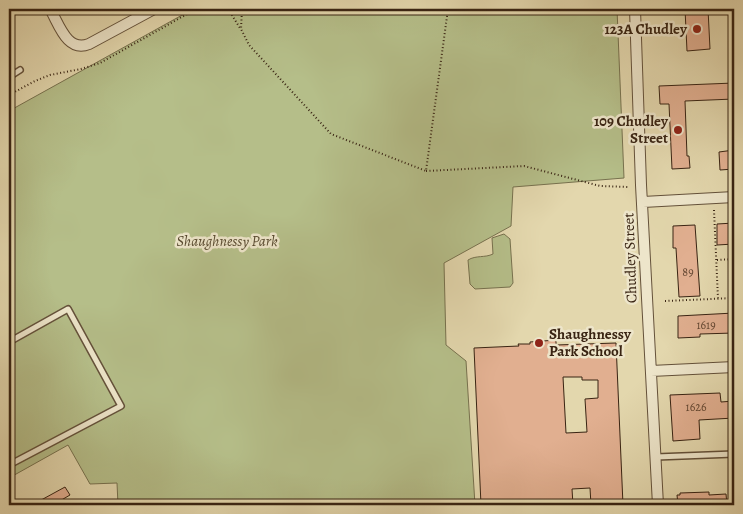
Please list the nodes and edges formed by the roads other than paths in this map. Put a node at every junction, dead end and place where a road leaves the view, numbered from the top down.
1 (50, 9) edge
2 (154, 9) edge
3 (635, 9) edge
4 (20, 70) dead end
5 (9, 76) edge
6 (734, 197) edge
7 (643, 202) junction
8 (9, 342) edge
9 (734, 367) edge
10 (651, 371) junction
11 (734, 454) edge
12 (656, 457) junction
13 (9, 465) edge
14 (658, 505) edge

1 - 2 street
3 - 7 street, Chudley Street
4 - 5 lane
6 - 7 street
7 - 10 street, Chudley Street
8 - 13 lane
9 - 10 street
10 - 12 street, Chudley Street
11 - 12 lane
12 - 14 street, Chudley Street

